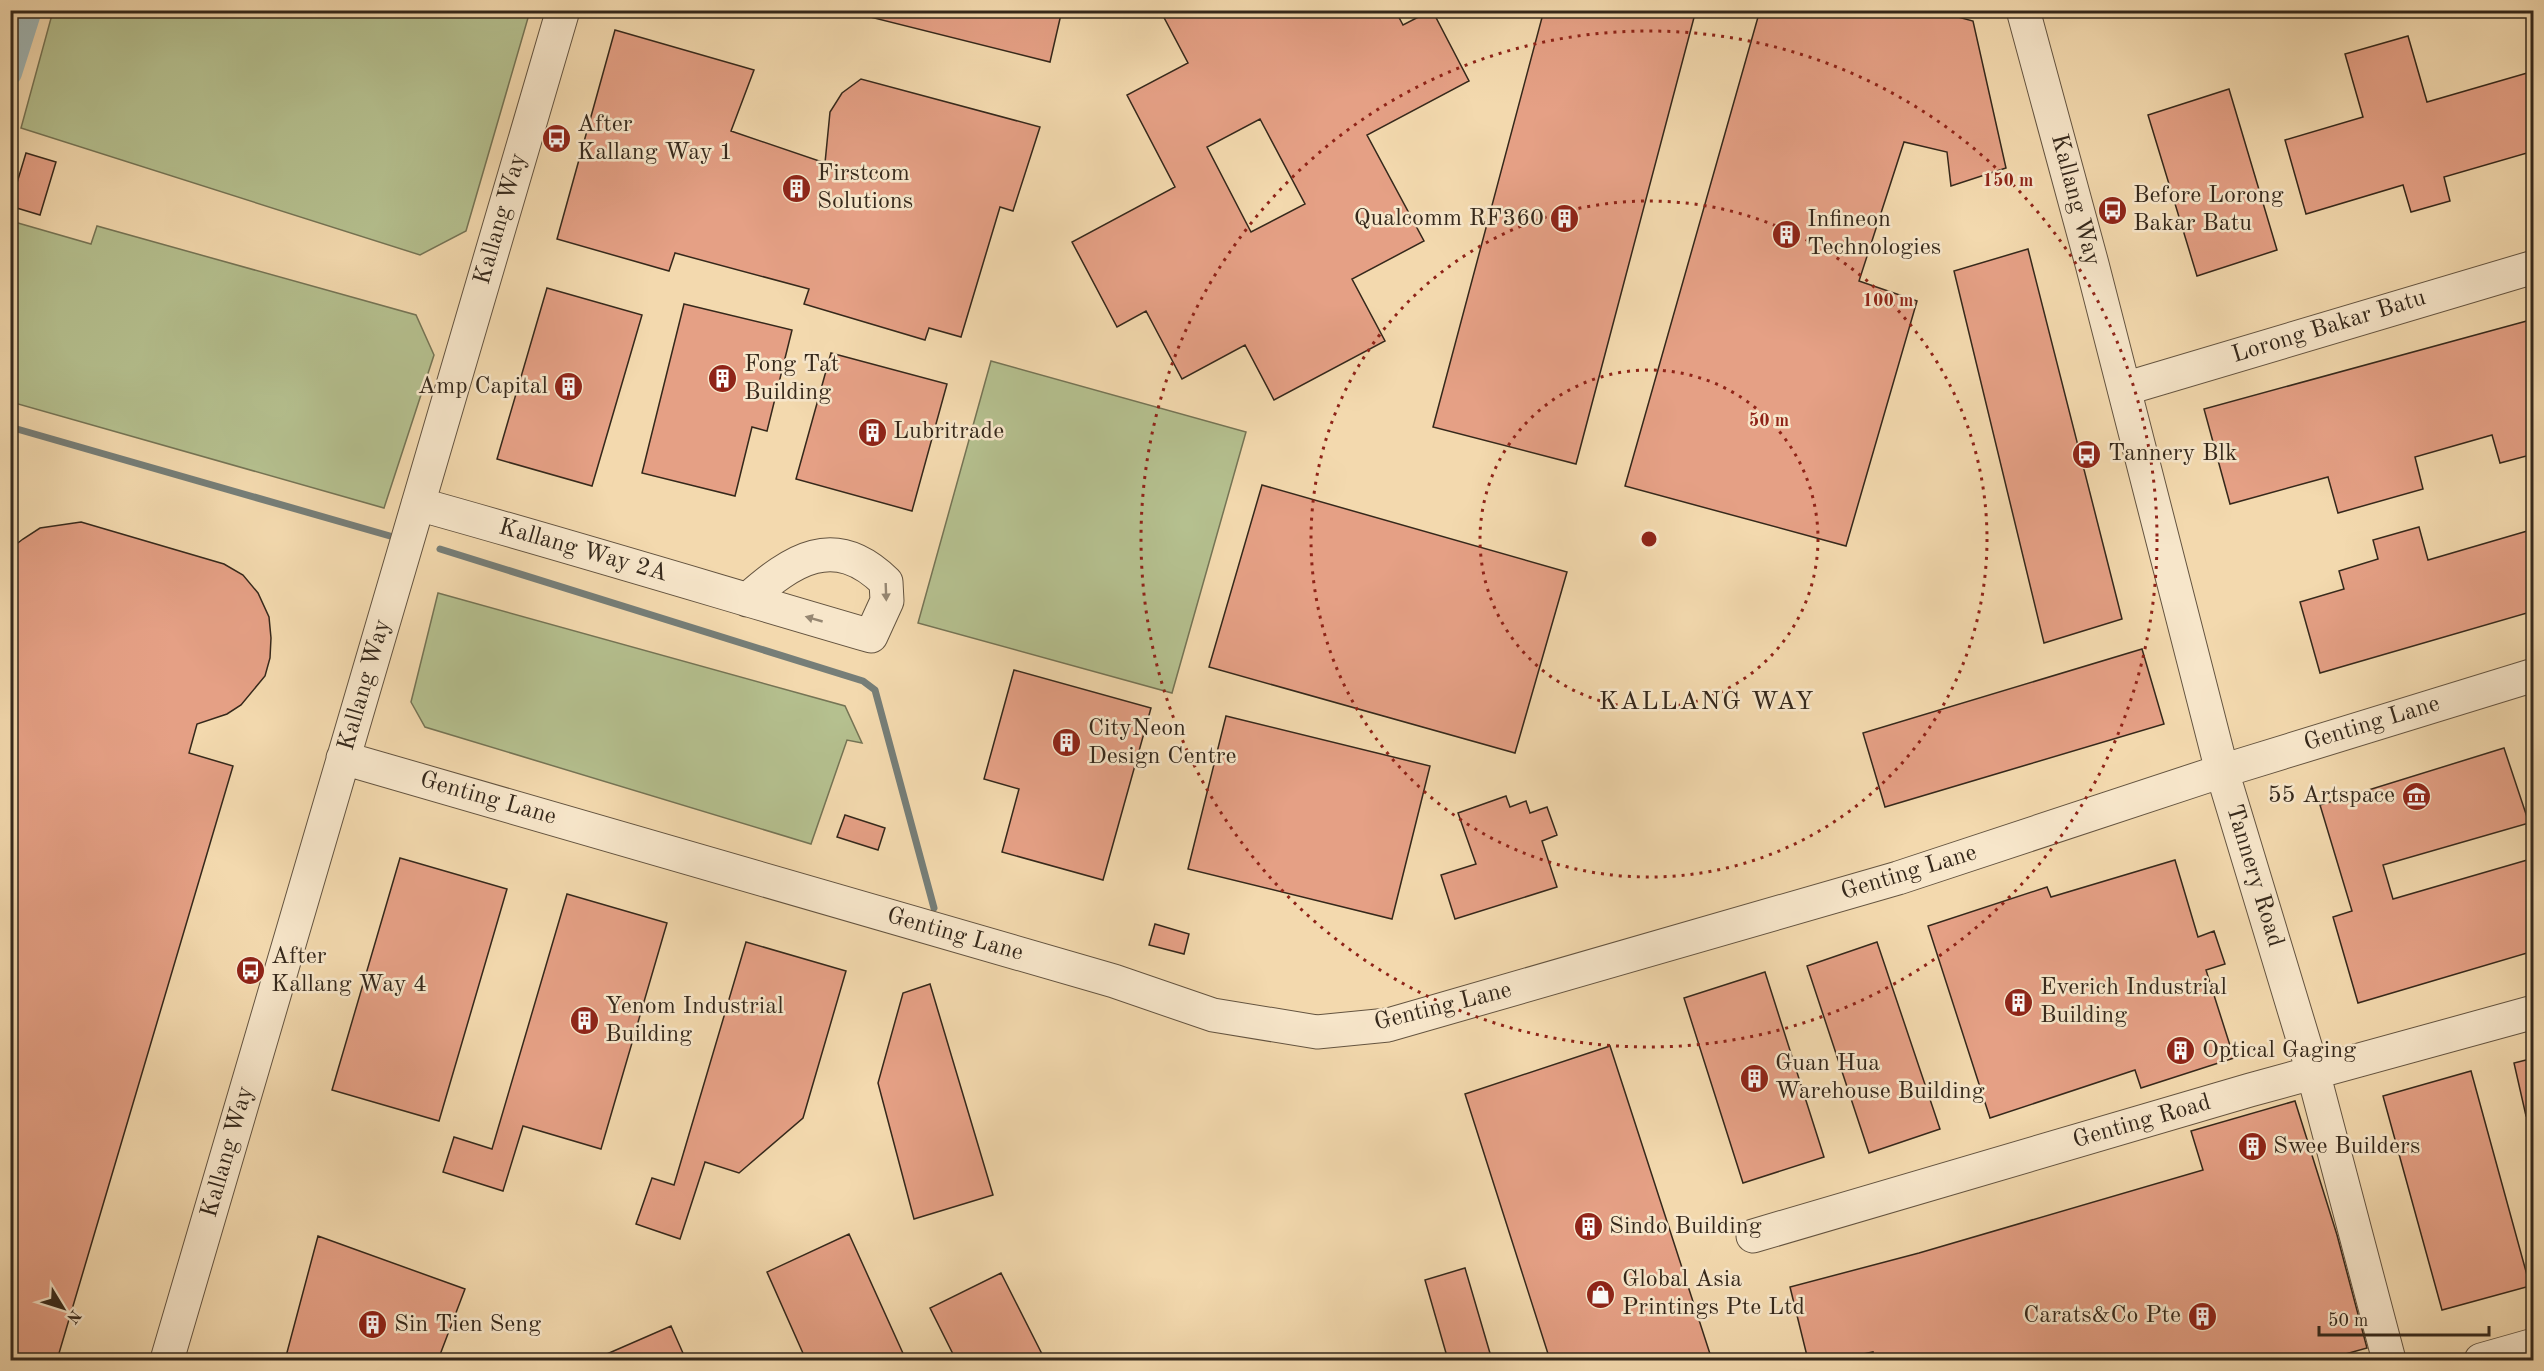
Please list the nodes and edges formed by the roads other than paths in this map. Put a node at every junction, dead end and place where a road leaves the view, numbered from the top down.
1 (563, 10) edge
2 (2023, 10) edge
3 (2534, 267) edge
4 (2124, 389) junction
5 (415, 513) junction
6 (747, 600) dead end
7 (2534, 675) edge
8 (343, 758) junction
9 (2222, 771) junction
10 (2534, 1012) edge
11 (2313, 1072) junction
12 (1753, 1236) dead end
13 (2534, 1345) edge
14 (167, 1360) edge
15 (2389, 1360) edge
16 (2481, 1360) edge

1 - 5 street, Kallang Way
2 - 4 street, Kallang Way
3 - 4 street, Lorong Bakar Batu
4 - 9 street, Tannery Road
5 - 6 street, Kallang Way 2A
5 - 8 street, Kallang Way
7 - 9 street, Genting Lane
8 - 9 street, Genting Lane
8 - 14 street, Kallang Way
9 - 11 street, Tannery Road
10 - 11 street, Genting Road
11 - 12 street, Genting Road
11 - 15 street, Tannery Road
13 - 16 street

